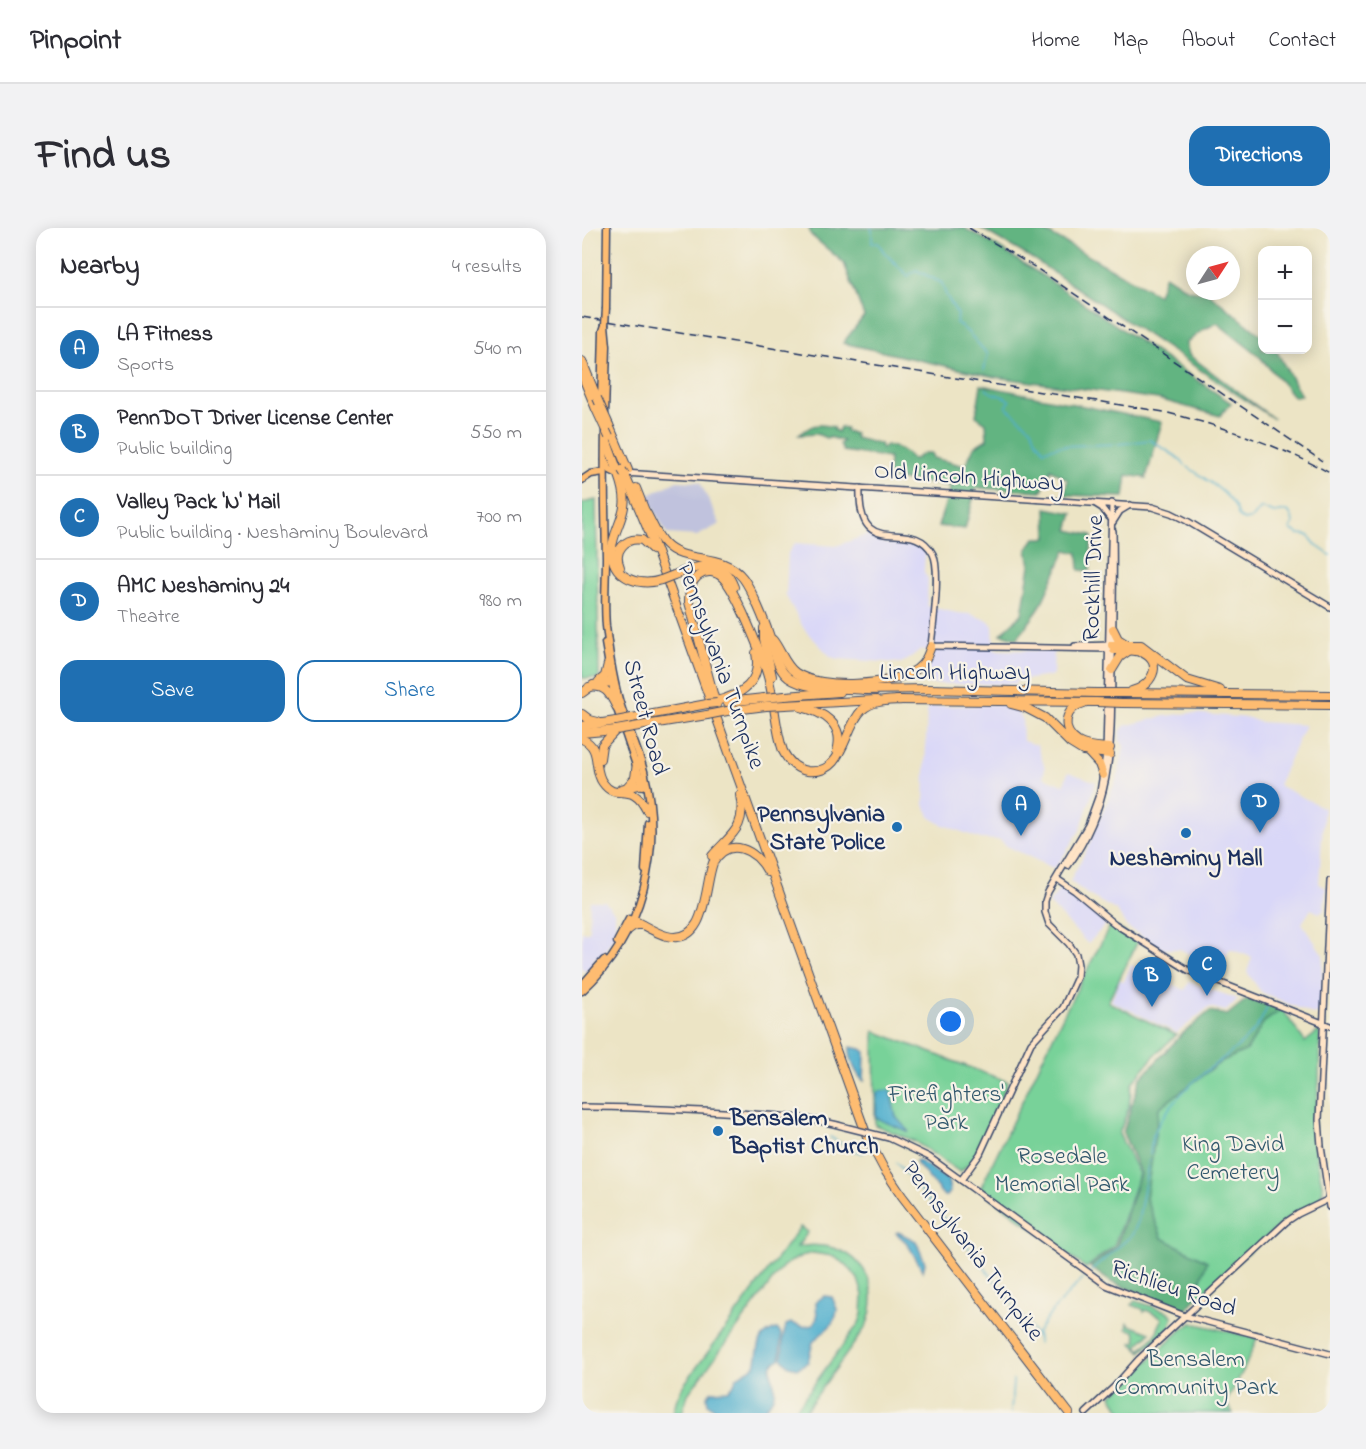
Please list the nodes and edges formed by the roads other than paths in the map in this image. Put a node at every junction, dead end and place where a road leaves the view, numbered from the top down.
1 (607, 228) edge
2 (605, 325) junction
3 (582, 361) edge
4 (582, 375) edge
5 (606, 425) junction
6 (604, 457) junction
7 (623, 472) junction
8 (602, 473) junction
9 (584, 479) edge
10 (600, 485) junction
11 (860, 488) junction
12 (1093, 502) junction
13 (1112, 503) junction
14 (1132, 505) junction
15 (644, 508) junction
16 (1112, 521) junction
17 (717, 561) junction
18 (667, 576) junction
19 (737, 600) junction
20 (1330, 607) edge
21 (764, 625) junction
22 (1113, 629) junction
23 (769, 636) junction
24 (753, 640) junction
25 (931, 646) junction
26 (1110, 647) junction
27 (1129, 647) junction
28 (920, 648) dead end
29 (928, 656) junction
30 (608, 664) junction
31 (1112, 670) junction
32 (599, 681) junction
33 (612, 681) junction
34 (586, 687) edge
35 (866, 690) junction
36 (582, 693) edge
37 (1122, 693) junction
38 (1233, 693) junction
39 (1330, 695) edge
40 (902, 700) junction
41 (995, 701) junction
42 (765, 702) junction
43 (1094, 702) junction
44 (712, 704) junction
45 (785, 705) junction
46 (1330, 705) edge
47 (616, 706) junction
48 (582, 714) edge
49 (606, 722) junction
50 (582, 726) edge
51 (616, 730) junction
52 (582, 733) edge
53 (582, 739) edge
54 (1108, 751) junction
55 (1088, 752) junction
56 (637, 763) junction
57 (733, 765) junction
58 (1103, 775) junction
59 (644, 785) junction
60 (624, 790) junction
61 (647, 811) junction
62 (1066, 869) junction
63 (1057, 879) junction
64 (1330, 880) edge
65 (1070, 887) junction
66 (632, 918) junction
67 (788, 918) junction
68 (646, 926) junction
69 (628, 930) junction
70 (582, 985) edge
71 (582, 991) edge
72 (1324, 1024) junction
73 (1330, 1026) edge
74 (582, 1107) edge
75 (961, 1180) junction
76 (1329, 1199) edge
77 (1330, 1207) edge
78 (1201, 1300) junction
79 (1168, 1309) junction
80 (1185, 1316) junction
81 (1202, 1319) junction
82 (1169, 1331) junction
83 (1330, 1354) edge
84 (1089, 1411) edge
85 (1069, 1413) edge
86 (1074, 1413) edge

1 - 2 main road, Street Road, bridge
2 - 6 main road, Street Road
2 - 8 main road, Street Road
3 - 5 highway, Pennsylvania Turnpike, bridge
4 - 5 highway, Pennsylvania Turnpike, bridge
5 - 7 highway, Pennsylvania Turnpike
5 - 7 highway, bridge
6 - 7 main road
6 - 8 main road, Street Road
7 - 8 main road, Old Lincoln Highway
7 - 11 main road, Old Lincoln Highway
7 - 15 highway, Pennsylvania Turnpike
7 - 18 highway, Pennsylvania Turnpike
7 - 18 highway
8 - 9 main road, Old Lincoln Highway
8 - 10 main road, Street Road
8 - 33 main road, Street Road
9 - 10 main road
10 - 30 main road, Street Road
11 - 12 main road, Old Lincoln Highway
11 - 25 main road
12 - 13 main road, Old Lincoln Highway
12 - 16 main road
13 - 14 main road, Old Lincoln Highway
13 - 16 main road, Rockhill Drive
14 - 16 main road
14 - 20 main road, Old Lincoln Highway
15 - 17 highway
15 - 44 highway, Pennsylvania Turnpike
16 - 22 main road, Rockhill Drive
16 - 26 main road, Rockhill Drive
17 - 18 highway
17 - 21 highway
18 - 18 highway
18 - 19 highway
18 - 57 highway, Pennsylvania Turnpike
19 - 24 highway
19 - 44 highway
21 - 23 highway
21 - 45 highway
22 - 26 main road, Rockhill Drive
22 - 27 highway
23 - 29 highway
23 - 35 highway
24 - 40 highway
24 - 44 highway
25 - 26 main road
25 - 29 highway
26 - 27 highway
26 - 31 main road, Rockhill Drive
26 - 54 main road, Rockhill Drive
27 - 31 highway
27 - 37 highway
27 - 38 highway
28 - 29 highway
30 - 32 highway
30 - 33 main road, Street Road
31 - 54 main road, Rockhill Drive
32 - 33 highway
32 - 34 highway
33 - 34 highway
33 - 47 main road, Street Road
33 - 59 main road, Street Road
34 - 36 highway
34 - 47 highway
35 - 37 highway, Lincoln Highway, bridge
35 - 42 highway, Lincoln Highway, bridge
37 - 38 highway, Lincoln Highway
38 - 39 highway, Lincoln Highway
40 - 41 highway, Lincoln Highway
40 - 45 highway, Lincoln Highway
41 - 43 highway, Lincoln Highway
41 - 55 highway
42 - 44 highway, Lincoln Highway
42 - 45 highway, Lincoln Highway, bridge
42 - 51 highway, Lincoln Highway, bridge
43 - 46 highway, Lincoln Highway, bridge
43 - 54 highway
44 - 49 highway, Lincoln Highway, bridge
44 - 86 highway, Pennsylvania Turnpike
47 - 56 main road, Street Road
48 - 49 highway
49 - 50 highway, Lincoln Highway
51 - 52 highway, Lincoln Highway
51 - 60 highway
53 - 60 highway
54 - 55 highway
54 - 58 main road, Rockhill Drive
54 - 62 main road, Rockhill Drive
55 - 58 highway
56 - 59 main road, Street Road
56 - 60 highway
57 - 66 highway
57 - 67 highway, Pennsylvania Turnpike
58 - 63 main road, Rockhill Drive
59 - 60 highway
59 - 61 main road, Street Road
59 - 66 main road, Street Road
60 - 61 highway
61 - 66 main road, Street Road
62 - 63 main road, Rockhill Drive
62 - 65 main road
63 - 65 main road
63 - 75 main road, Rockhill Drive
64 - 72 main road
65 - 72 main road
66 - 68 highway
66 - 69 main road, Street Road
66 - 70 main road, Street Road
67 - 68 highway
67 - 85 highway, Pennsylvania Turnpike
68 - 69 highway
69 - 71 main road, Street Road
72 - 73 main road
72 - 76 main road
74 - 75 main road, Richlieu Road, bridge
75 - 79 main road, Richlieu Road
76 - 77 main road
76 - 78 main road
78 - 80 main road
78 - 81 main road
79 - 80 main road, Richlieu Road
79 - 82 main road
80 - 81 main road, Richlieu Road
80 - 82 main road
81 - 83 main road, Richlieu Road
82 - 84 main road

